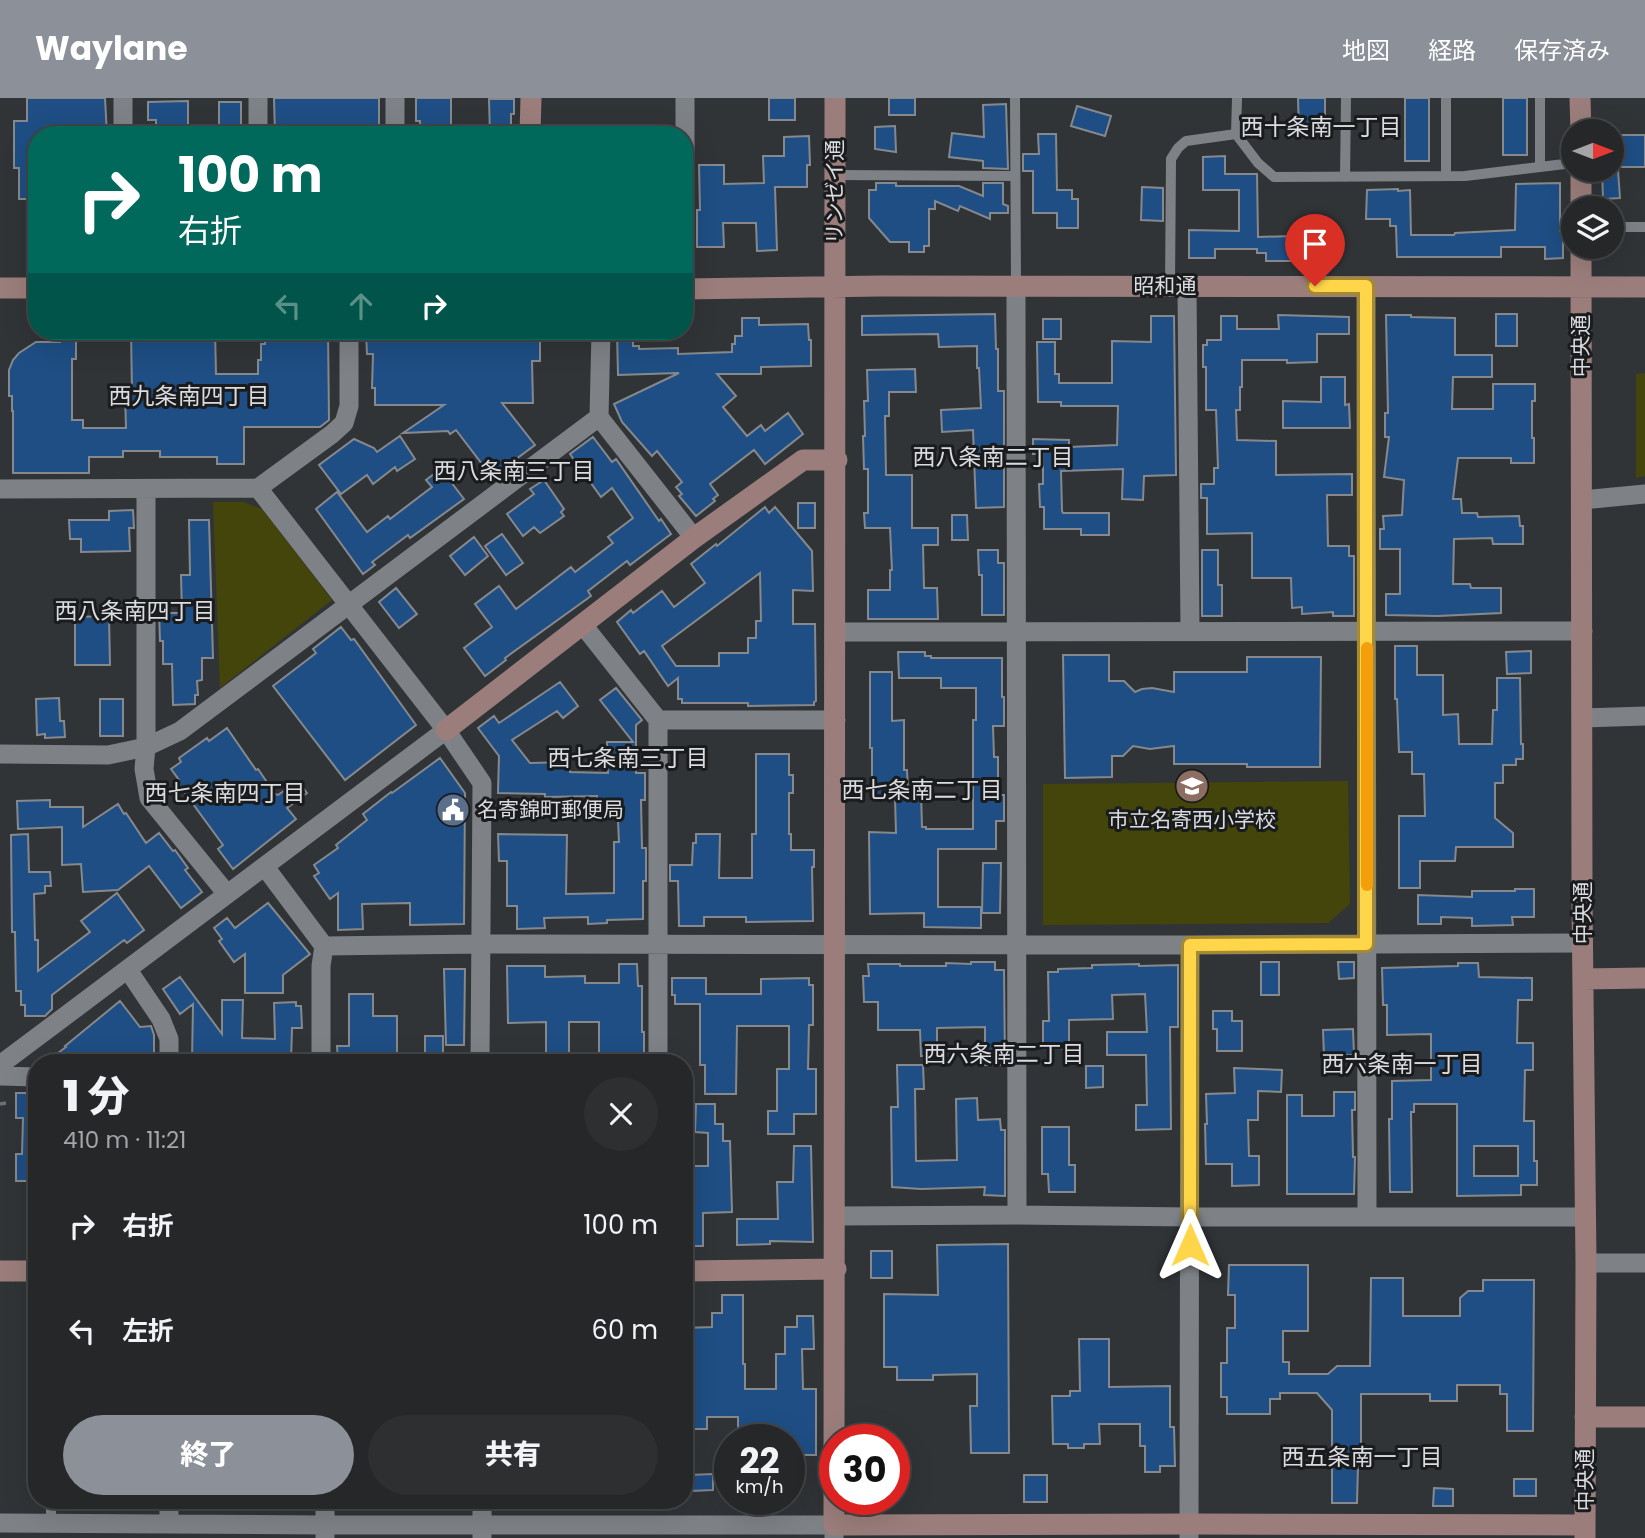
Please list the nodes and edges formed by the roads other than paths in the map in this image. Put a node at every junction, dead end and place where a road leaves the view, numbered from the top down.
1 (123, 98) edge
2 (258, 98) edge
3 (395, 98) edge
4 (530, 98) edge
5 (685, 98) edge
6 (835, 98) edge
7 (1015, 98) edge
8 (1237, 98) edge
9 (1346, 98) edge
10 (1446, 98) edge
11 (1540, 98) edge
12 (1580, 98) edge
13 (1581, 119) edge
14 (123, 126) edge
15 (258, 126) edge
16 (395, 126) edge
17 (530, 126) edge
18 (685, 126) edge
19 (1236, 134) junction
20 (1561, 164) edge
21 (1540, 167) junction
22 (835, 175) junction
23 (1015, 176) junction
24 (1446, 176) junction
25 (1345, 177) junction
26 (1624, 227) edge
27 (1645, 227) edge
28 (1581, 259) edge
29 (836, 286) junction
30 (1016, 286) junction
31 (1178, 286) junction
32 (1366, 286) junction
33 (1581, 287) junction
34 (1645, 287) edge
35 (0, 288) edge
36 (28, 288) edge
37 (693, 289) edge
38 (349, 340) edge
39 (601, 340) edge
40 (599, 417) junction
41 (836, 460) junction
42 (258, 488) junction
43 (0, 489) edge
44 (146, 489) junction
45 (1645, 494) edge
46 (1582, 500) junction
47 (694, 538) junction
48 (347, 604) junction
49 (583, 625) junction
50 (1017, 631) junction
51 (1190, 631) junction
52 (1367, 631) junction
53 (1583, 631) junction
54 (835, 632) junction
55 (1645, 716) edge
56 (1583, 718) junction
57 (658, 720) junction
58 (836, 720) junction
59 (446, 730) junction
60 (146, 747) junction
61 (0, 754) edge
62 (265, 867) junction
63 (227, 894) junction
64 (1583, 943) junction
65 (481, 944) junction
66 (658, 944) junction
67 (835, 944) junction
68 (1017, 944) junction
69 (1366, 944) junction
70 (1190, 945) junction
71 (324, 946) junction
72 (128, 970) junction
73 (1645, 978) edge
74 (1583, 979) junction
75 (169, 1054) edge
76 (321, 1054) edge
77 (480, 1054) edge
78 (658, 1054) edge
79 (0, 1065) edge
80 (0, 1076) edge
81 (28, 1077) edge
82 (1017, 1215) junction
83 (836, 1216) junction
84 (1367, 1216) junction
85 (1190, 1217) junction
86 (1585, 1217) junction
87 (1586, 1263) junction
88 (1645, 1263) edge
89 (836, 1269) junction
90 (0, 1271) edge
91 (28, 1271) edge
92 (693, 1271) edge
93 (1585, 1417) junction
94 (1645, 1417) edge
95 (51, 1509) edge
96 (169, 1509) edge
97 (325, 1509) edge
98 (482, 1509) edge
99 (0, 1523) edge
100 (51, 1523) junction
101 (169, 1523) junction
102 (482, 1531) edge
103 (1189, 1531) edge
104 (325, 1532) edge
105 (834, 1532) edge
106 (1446, 1532) edge
107 (1585, 1532) edge

1 - 14 street
2 - 15 street
3 - 16 street
4 - 17 street
5 - 18 street
6 - 22 street, リンゼイ通
7 - 23 lane
8 - 19 lane
9 - 25 lane
10 - 24 lane
11 - 21 lane
12 - 13 street
19 - 25 lane
19 - 31 lane
20 - 21 lane
21 - 24 lane
22 - 23 lane
22 - 29 street, リンゼイ通
23 - 30 lane
24 - 25 lane
26 - 27 lane
28 - 33 street, 中央通
29 - 30 street, 昭和通
29 - 37 street, 昭和通
29 - 41 street, リンゼイ通
30 - 31 street, 昭和通
30 - 50 street
31 - 32 street, 昭和通
31 - 51 street
32 - 33 street, 昭和通
32 - 52 street
33 - 34 street, 昭和通
33 - 46 street, 中央通
35 - 36 street
38 - 42 street
39 - 40 street
40 - 47 street
40 - 48 street
41 - 47 street
41 - 54 street, リンゼイ通
42 - 44 street
42 - 48 street
43 - 44 street
44 - 60 street
45 - 46 street
46 - 53 street, 中央通
47 - 49 street
48 - 59 street
48 - 60 street
49 - 57 street
49 - 59 street
50 - 51 street
50 - 54 street
50 - 68 street
51 - 52 street
52 - 53 street
52 - 69 street
53 - 56 street, 中央通
54 - 58 street, リンゼイ通
55 - 56 street
56 - 64 street, 中央通
57 - 58 street
57 - 66 street
58 - 67 street, リンゼイ通
59 - 62 street
59 - 65 street
60 - 61 street
60 - 63 street
62 - 63 street
62 - 71 street
63 - 72 street
64 - 69 street
64 - 74 street, 中央通
65 - 66 street
65 - 71 street
65 - 77 street
66 - 67 street
66 - 78 street
67 - 68 street
67 - 83 street, リンゼイ通
68 - 70 street
68 - 82 street
69 - 70 street
69 - 84 street
70 - 85 street
71 - 76 street
72 - 75 street
72 - 79 street
73 - 74 street
74 - 86 street, 中央通
80 - 81 street
82 - 83 street
82 - 85 street
83 - 89 street, リンゼイ通
84 - 85 street
84 - 86 street
85 - 103 street
86 - 87 street, 中央通
87 - 88 street
87 - 93 street, 中央通
89 - 92 street
89 - 105 street, リンゼイ通
90 - 91 street
93 - 94 street
93 - 107 street, 中央通
95 - 100 lane
96 - 101 street
97 - 104 street
98 - 102 street
99 - 100 street
100 - 101 street
101 - 104 street
102 - 104 street
102 - 105 street
103 - 105 street
103 - 106 street
106 - 107 street

